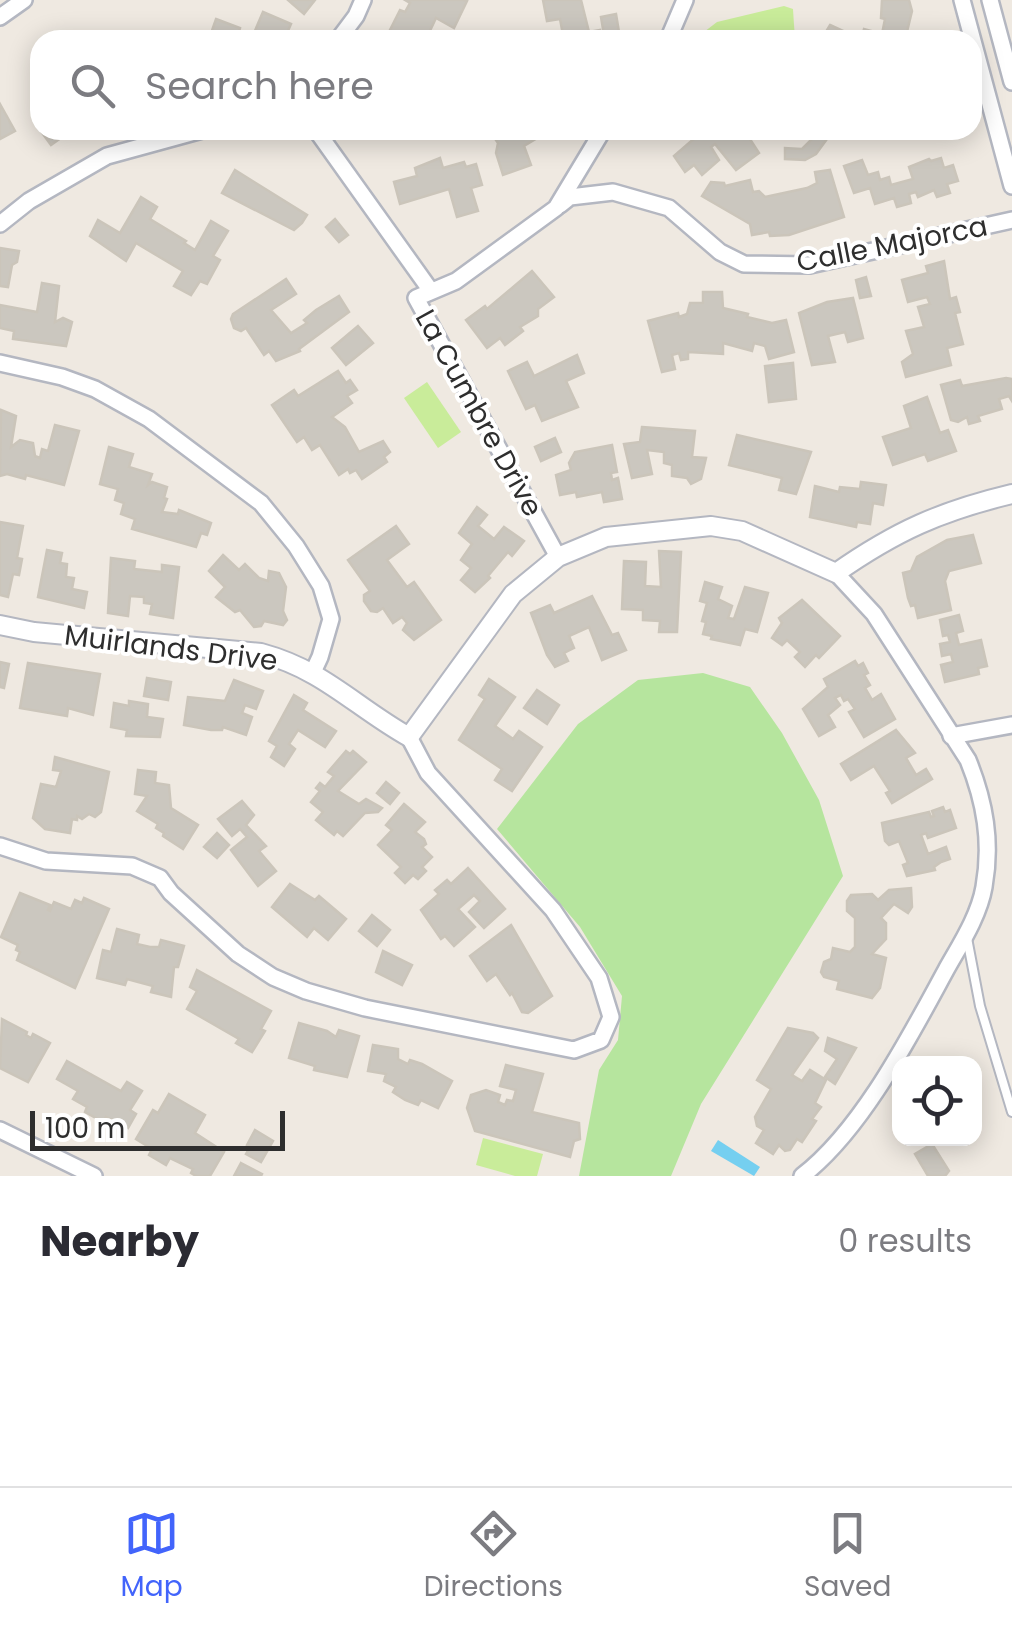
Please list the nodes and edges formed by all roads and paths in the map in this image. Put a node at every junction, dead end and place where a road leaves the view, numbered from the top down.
1 (24, 0) edge
2 (363, 0) edge
3 (684, 0) edge
4 (962, 0) edge
5 (990, 0) edge
6 (0, 17) edge
7 (344, 30) edge
8 (672, 30) edge
9 (970, 30) edge
10 (982, 74) edge
11 (1012, 82) edge
12 (165, 140) edge
13 (323, 140) edge
14 (597, 140) edge
15 (1012, 186) edge
16 (556, 208) junction
17 (1012, 220) edge
18 (0, 224) edge
19 (430, 291) junction
20 (0, 362) edge
21 (1012, 494) edge
22 (558, 557) junction
23 (836, 572) junction
24 (0, 625) edge
25 (313, 672) junction
26 (1012, 725) edge
27 (951, 736) junction
28 (409, 737) junction
29 (0, 846) edge
30 (966, 934) junction
31 (1012, 1112) edge
32 (0, 1130) edge
33 (94, 1176) edge
34 (802, 1176) edge

1 - 6 street
2 - 7 street
3 - 8 street
4 - 9 street
5 - 11 street
10 - 15 street
12 - 18 street
13 - 19 street, La Cumbre Drive
14 - 16 street
16 - 17 street, Calle Majorca
16 - 19 street
19 - 22 street, La Cumbre Drive
20 - 25 street
21 - 23 street
22 - 23 street
22 - 28 street
23 - 27 street
24 - 25 street, Muirlands Drive
25 - 28 street, Muirlands Drive
26 - 27 street
27 - 30 street
28 - 29 street
30 - 31 lane
30 - 34 street
32 - 33 street

